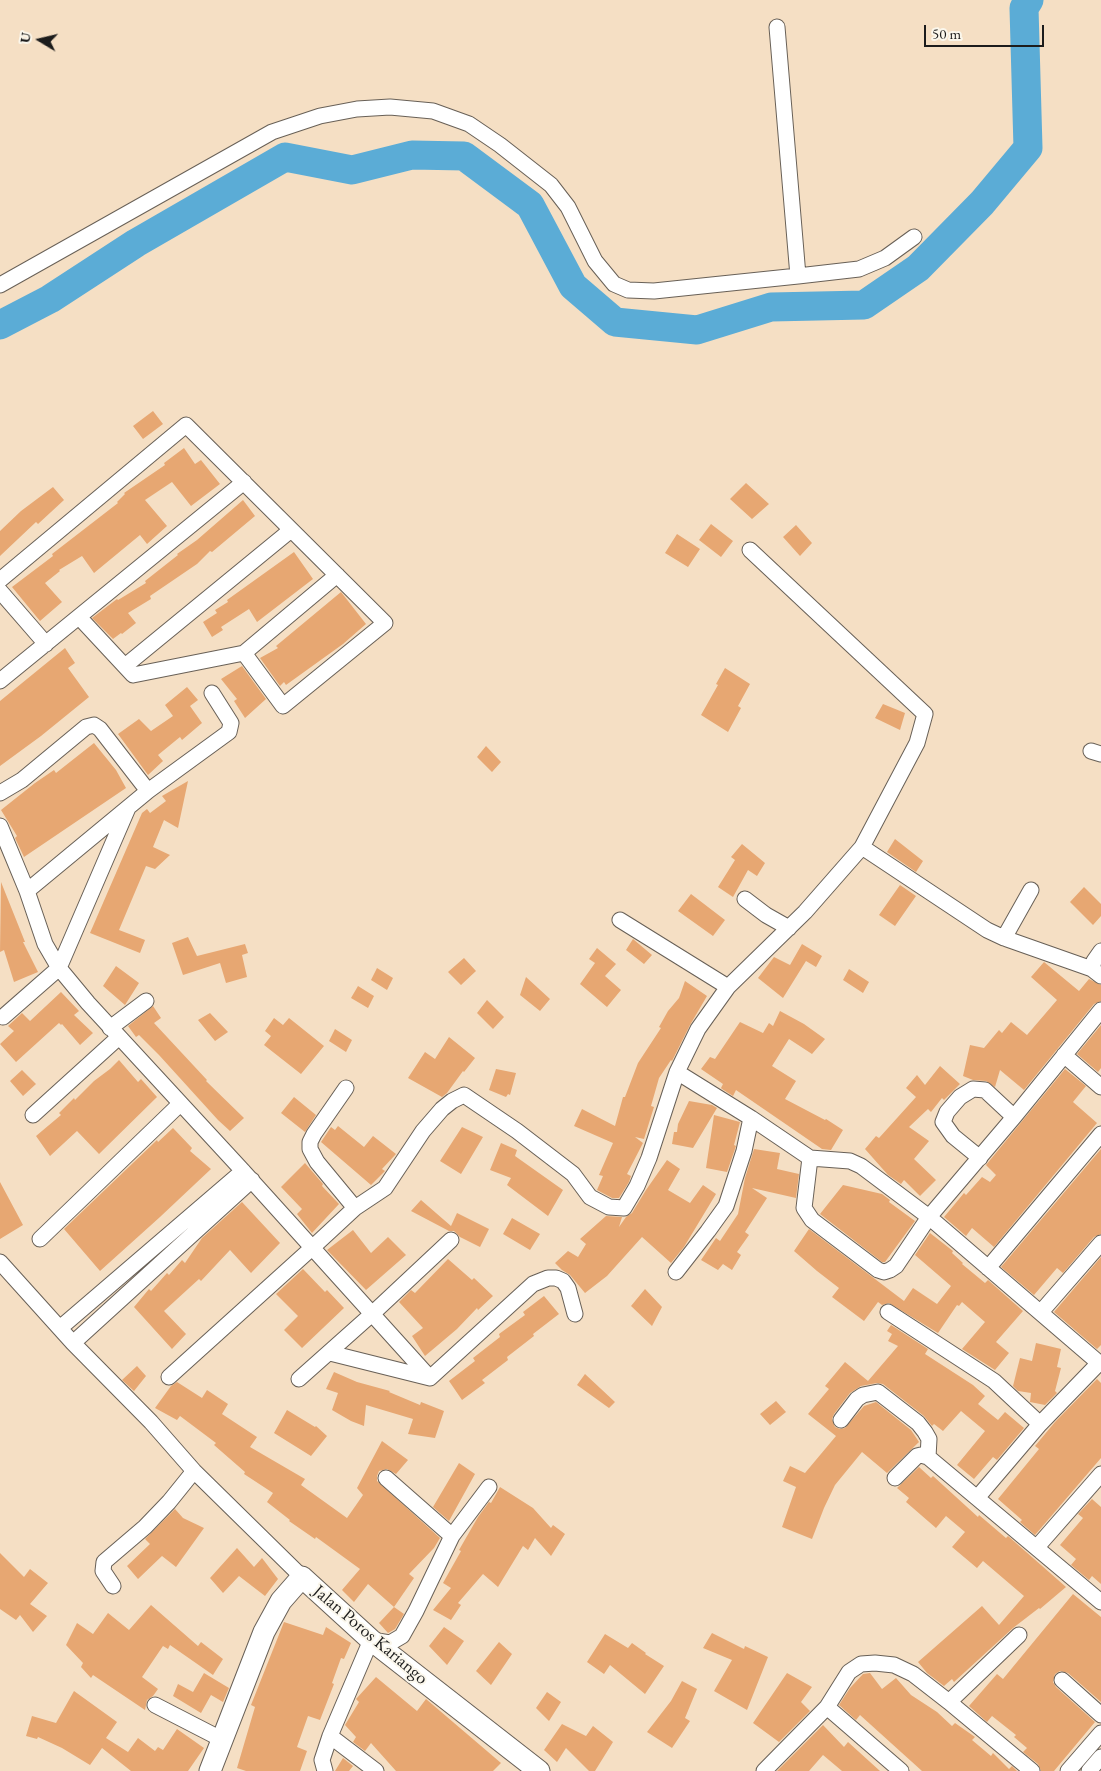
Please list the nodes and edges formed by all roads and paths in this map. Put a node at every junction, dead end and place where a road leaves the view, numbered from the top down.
1 (777, 28) dead end
2 (914, 237) dead end
3 (798, 276) junction
4 (0, 285) edge
5 (244, 482) junction
6 (292, 530) junction
7 (750, 550) dead end
8 (337, 575) junction
9 (0, 580) edge
10 (0, 591) edge
11 (79, 617) junction
12 (46, 644) junction
13 (244, 653) junction
14 (125, 666) junction
15 (0, 681) edge
16 (212, 693) dead end
17 (148, 791) junction
18 (0, 793) edge
19 (130, 806) junction
20 (0, 826) edge
21 (862, 847) junction
22 (1032, 890) dead end
23 (27, 891) junction
24 (745, 899) dead end
25 (620, 920) dead end
26 (789, 928) junction
27 (1004, 938) junction
28 (1101, 951) edge
29 (59, 968) junction
30 (1096, 972) edge
31 (728, 987) junction
32 (146, 1001) dead end
33 (1101, 1010) edge
34 (3, 1017) dead end
35 (114, 1033) junction
36 (1064, 1055) junction
37 (677, 1072) junction
38 (1101, 1087) edge
39 (346, 1088) dead end
40 (180, 1104) junction
41 (33, 1115) dead end
42 (1014, 1117) junction
43 (751, 1118) junction
44 (1101, 1134) edge
45 (810, 1158) junction
46 (980, 1158) junction
47 (248, 1176) junction
48 (355, 1208) junction
49 (929, 1217) junction
50 (40, 1239) dead end
51 (451, 1240) dead end
52 (1101, 1243) edge
53 (313, 1248) junction
54 (0, 1262) edge
55 (988, 1268) junction
56 (676, 1272) dead end
57 (888, 1312) dead end
58 (1041, 1312) junction
59 (372, 1314) junction
60 (575, 1314) dead end
61 (60, 1328) junction
62 (73, 1343) junction
63 (330, 1353) junction
64 (1100, 1362) edge
65 (169, 1377) dead end
66 (430, 1378) junction
67 (299, 1379) dead end
68 (841, 1420) dead end
69 (1040, 1424) junction
70 (928, 1457) junction
71 (194, 1471) junction
72 (1101, 1474) edge
73 (386, 1478) dead end
74 (895, 1478) dead end
75 (489, 1487) dead end
76 (976, 1498) junction
77 (452, 1536) junction
78 (1037, 1547) junction
79 (302, 1577) junction
80 (113, 1586) dead end
81 (1101, 1602) edge
82 (1019, 1635) dead end
83 (371, 1640) junction
84 (1062, 1680) dead end
85 (949, 1702) junction
86 (155, 1705) dead end
87 (827, 1708) junction
88 (1101, 1716) edge
89 (1101, 1733) edge
90 (330, 1736) junction
91 (223, 1740) junction
92 (1101, 1757) edge
93 (210, 1771) edge
94 (325, 1771) edge
95 (376, 1771) edge
96 (539, 1771) edge
97 (764, 1771) edge
98 (901, 1771) edge
99 (1032, 1771) edge
100 (1068, 1771) edge
101 (1089, 1771) edge

1 - 3 street
2 - 3 street
3 - 4 street
5 - 6 street
5 - 9 street
5 - 11 street
6 - 8 street
6 - 14 street
7 - 21 street
8 - 13 street
8 - 13 street
10 - 12 street
11 - 12 street
11 - 14 street
12 - 15 street
13 - 14 street
16 - 17 street
17 - 18 street
17 - 19 street
19 - 23 street
19 - 29 street
20 - 23 street
21 - 26 street
21 - 27 street
22 - 27 street
23 - 29 street
24 - 26 street
25 - 31 street
26 - 31 street
27 - 30 street
28 - 30 street
29 - 34 street
29 - 35 street
31 - 37 street
32 - 35 street
33 - 36 street
35 - 40 street
35 - 41 street
36 - 38 street
36 - 42 street
37 - 43 street
37 - 48 street
39 - 48 street
40 - 47 street
40 - 50 street
42 - 46 street
42 - 46 street
43 - 45 street
43 - 56 street
44 - 55 street
45 - 49 street
45 - 49 street
46 - 49 street
47 - 53 street
47 - 61 street
47 - 62 street
48 - 53 street
49 - 55 street
51 - 59 street
52 - 58 street
53 - 59 street
53 - 65 street
54 - 61 street
55 - 58 street
57 - 69 street
58 - 64 street
59 - 63 street
59 - 66 street
60 - 66 street
61 - 62 street
62 - 71 street
63 - 66 street
63 - 67 street
64 - 69 street
68 - 70 street
69 - 76 street
70 - 74 street
70 - 76 street
71 - 79 street
71 - 80 street
72 - 78 street
73 - 77 street
75 - 77 street
76 - 78 street
77 - 83 street
78 - 81 street
79 - 83 main road, Jalan Poros Kariango
79 - 91 main road, Jalan Poros Kariango
82 - 85 street
83 - 90 street
83 - 96 main road, Jalan Poros Kariango
84 - 88 street
85 - 87 street
85 - 99 street
86 - 91 street
87 - 97 street
87 - 98 street
89 - 100 street
90 - 94 street
90 - 95 street
91 - 93 main road, Jalan Poros Kariango
92 - 101 street

